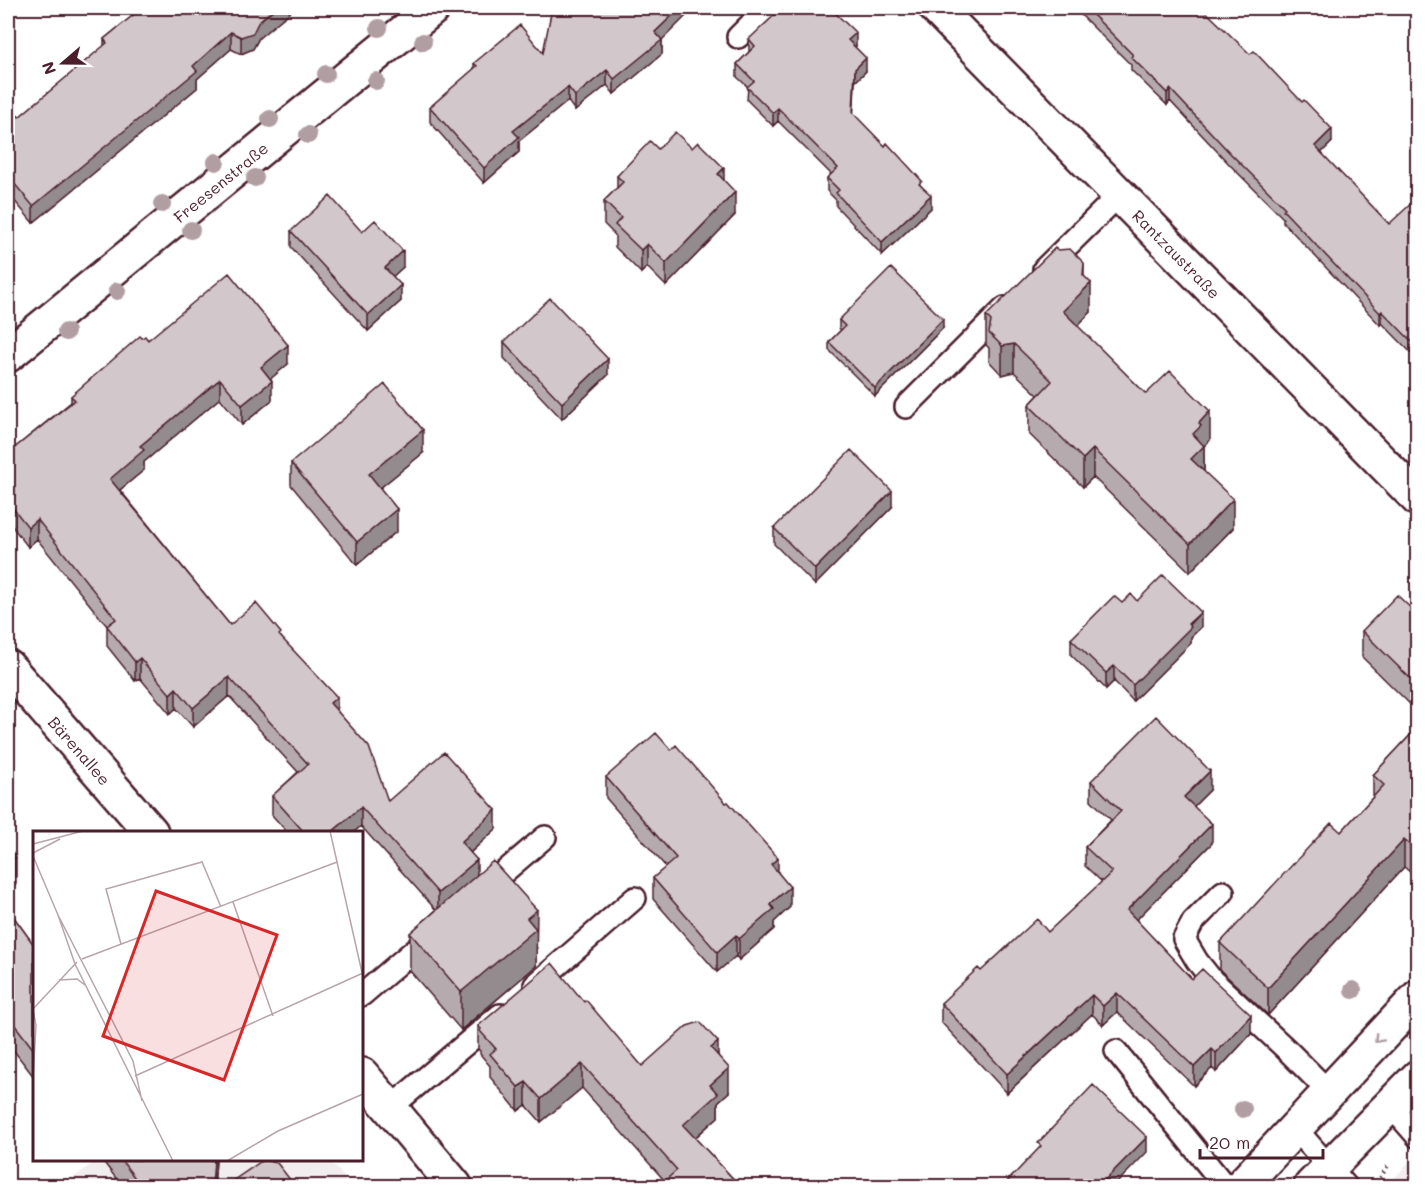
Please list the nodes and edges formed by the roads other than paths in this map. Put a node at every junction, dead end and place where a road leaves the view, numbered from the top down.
1 (433, 8) edge
2 (767, 8) edge
3 (936, 8) edge
4 (738, 37) dead end
5 (1120, 194) junction
6 (8, 355) edge
7 (906, 407) dead end
8 (1418, 500) edge
9 (8, 667) edge
10 (150, 831) edge
11 (545, 837) dead end
12 (1223, 892) dead end
13 (635, 898) dead end
14 (466, 904) edge
15 (449, 920) edge
16 (363, 994) edge
17 (1418, 997) edge
18 (1116, 1051) dead end
19 (363, 1076) edge
20 (1418, 1077) edge
21 (1329, 1092) junction
22 (1390, 1105) junction
23 (390, 1108) junction
24 (1294, 1128) junction
25 (1418, 1137) edge
26 (1329, 1180) edge
27 (455, 1186) edge
28 (1225, 1186) edge
29 (1241, 1186) edge

1 - 6 street, Freesenstraße
2 - 4 lane
3 - 5 street, Rantzaustraße
5 - 7 lane
5 - 8 street, Rantzaustraße
9 - 10 street, Bärenallee
11 - 14 lane
12 - 21 lane
13 - 23 lane
15 - 16 lane
17 -> 21 street
18 - 28 lane
19 - 23 street
20 - 22 street
21 - 24 street
22 - 25 lane
22 - 26 street
23 - 27 street
24 - 26 lane
24 - 29 street

